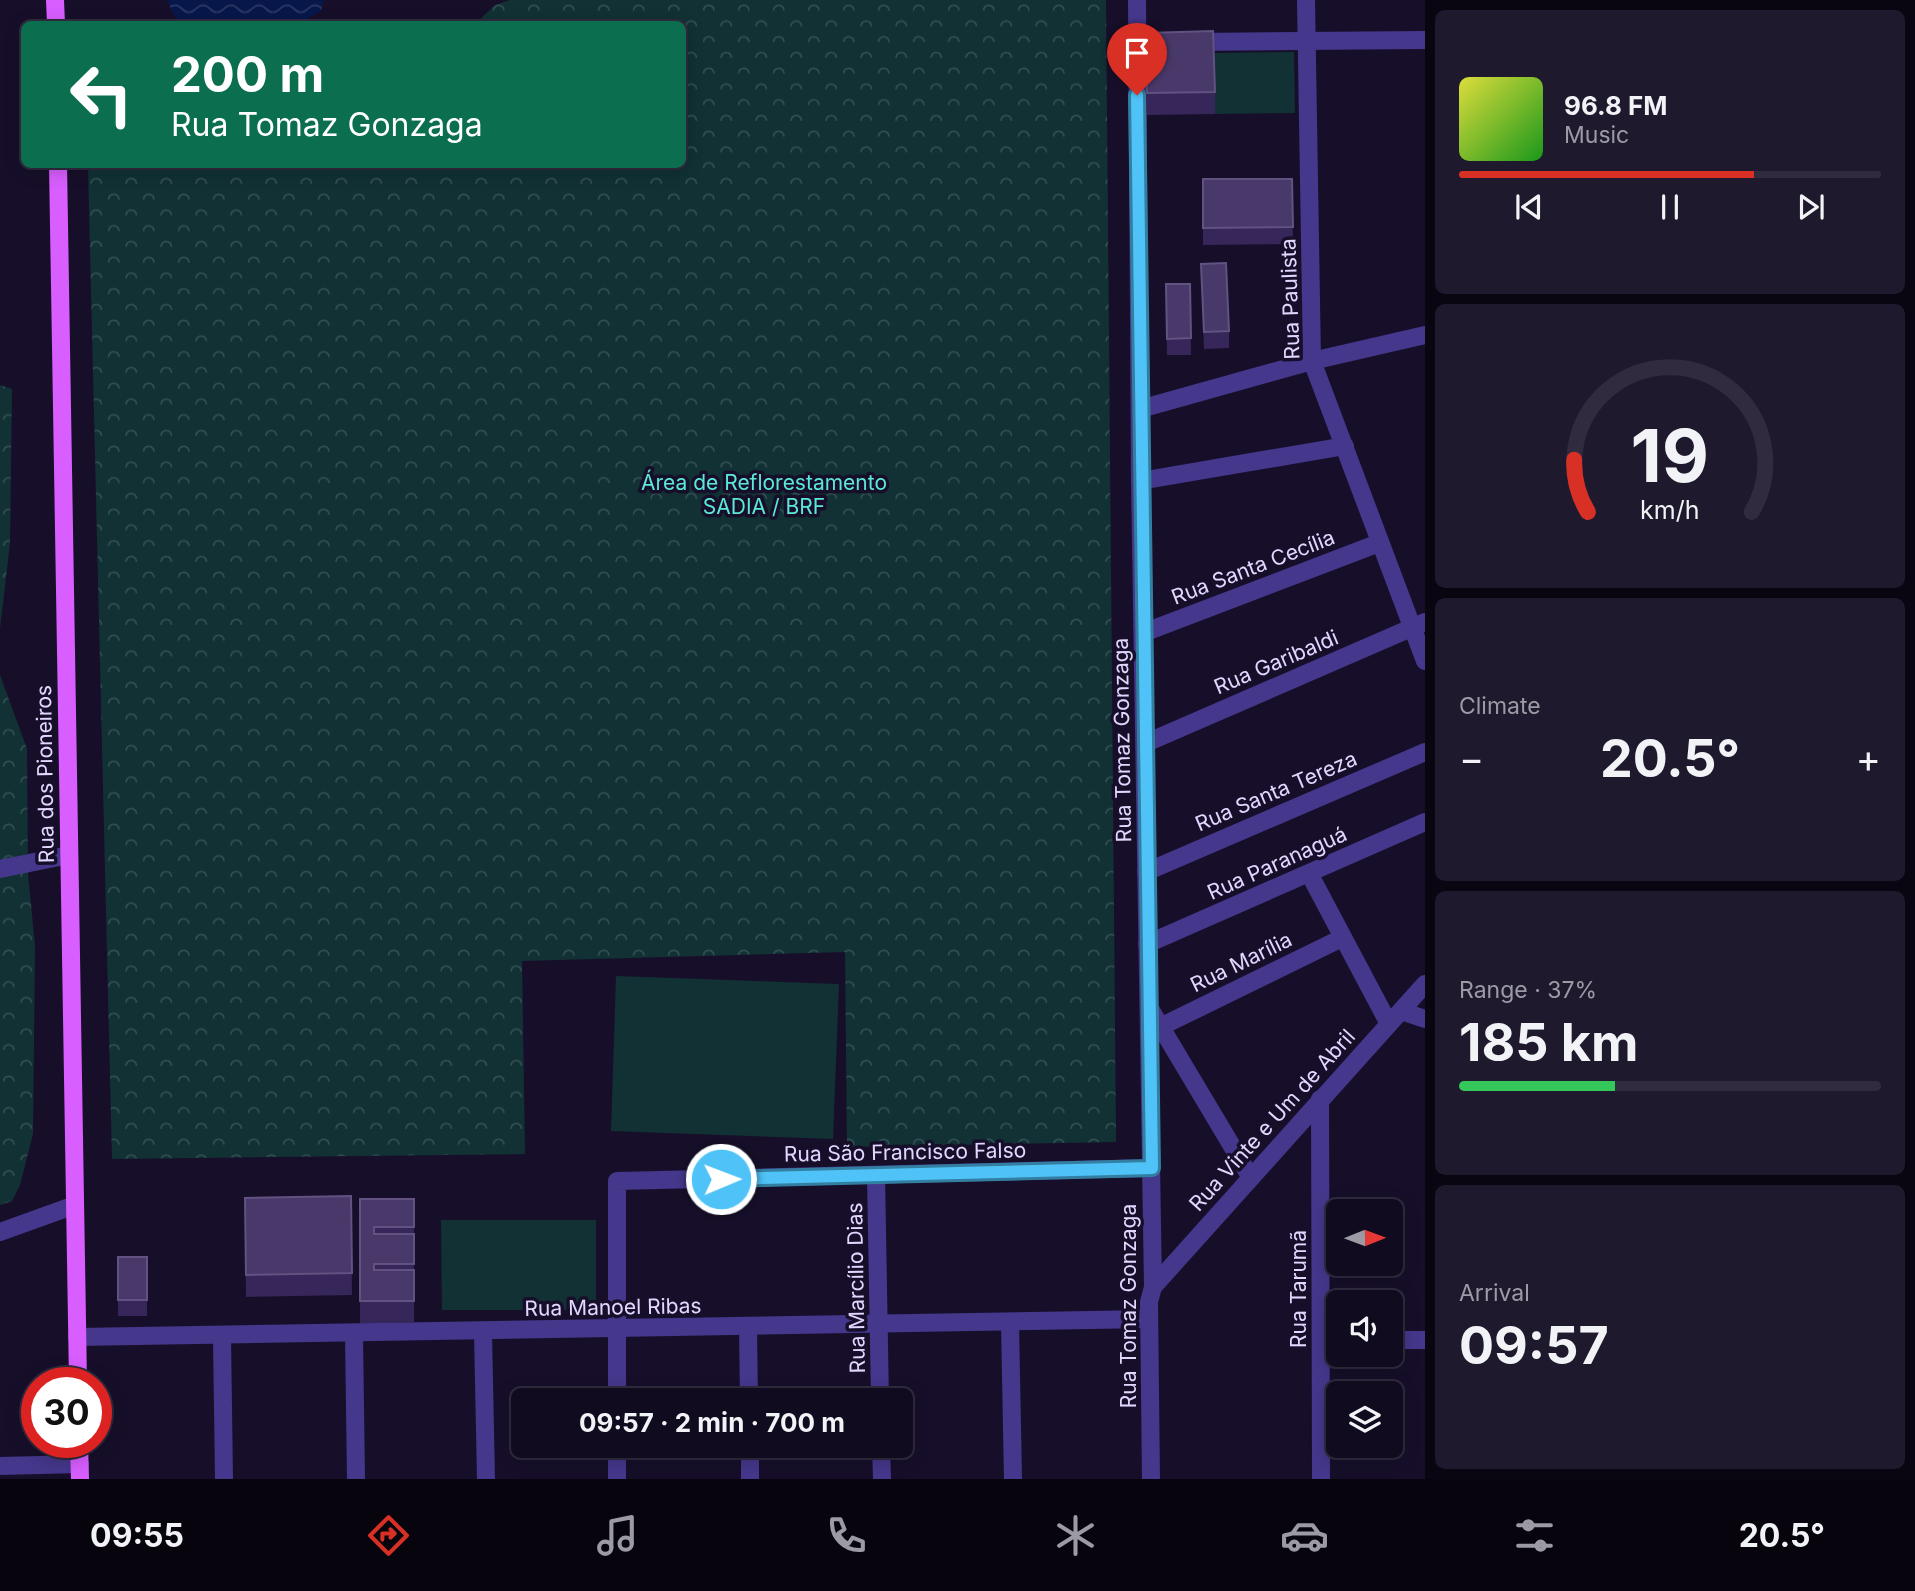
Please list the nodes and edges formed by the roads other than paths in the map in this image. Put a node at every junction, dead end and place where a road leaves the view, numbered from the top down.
1 (55, 0) edge
2 (1137, 0) edge
3 (1306, 0) edge
4 (55, 21) edge
5 (1425, 40) edge
6 (1309, 41) junction
7 (1176, 42) edge
8 (58, 168) edge
9 (1425, 335) edge
10 (1312, 361) junction
11 (1140, 409) junction
12 (1345, 446) junction
13 (1140, 481) junction
14 (1379, 543) junction
15 (1418, 625) edge
16 (1143, 633) junction
17 (1425, 661) edge
18 (1146, 743) junction
19 (1425, 752) edge
20 (1425, 822) edge
21 (69, 855) junction
22 (0, 869) edge
23 (1146, 872) junction
24 (1310, 875) junction
25 (1342, 938) junction
26 (1147, 944) junction
27 (1425, 984) edge
28 (1147, 1003) junction
29 (1395, 1017) junction
30 (1425, 1019) edge
31 (1160, 1027) junction
32 (1320, 1099) junction
33 (1152, 1168) junction
34 (876, 1175) junction
35 (1251, 1178) junction
36 (75, 1205) junction
37 (0, 1232) edge
38 (1153, 1287) junction
39 (1328, 1290) edge
40 (1149, 1319) junction
41 (1010, 1323) junction
42 (879, 1325) junction
43 (748, 1327) junction
44 (617, 1329) junction
45 (483, 1332) junction
46 (354, 1334) junction
47 (78, 1337) junction
48 (222, 1337) junction
49 (1403, 1340) edge
50 (1425, 1340) edge
51 (78, 1367) edge
52 (1328, 1367) edge
53 (617, 1388) edge
54 (749, 1388) edge
55 (880, 1388) edge
56 (617, 1458) edge
57 (750, 1458) edge
58 (881, 1458) edge
59 (0, 1466) edge
60 (80, 1472) edge
61 (224, 1479) edge
62 (356, 1479) edge
63 (486, 1479) edge
64 (617, 1479) edge
65 (750, 1479) edge
66 (882, 1479) edge
67 (1013, 1479) edge
68 (1151, 1479) edge
69 (1321, 1479) edge

1 - 4 main road
2 - 11 street, Rua Tomaz Gonzaga
3 - 6 street, Rua Paulista
5 - 6 street
6 - 7 street
6 - 10 street, Rua Paulista
8 - 21 main road, Rua dos Pioneiros
9 - 10 street
10 - 11 street
10 - 12 street, Rua Paulista
11 - 13 street, Rua Tomaz Gonzaga
12 - 13 street
12 - 14 street, Rua Paulista
13 - 16 street, Rua Tomaz Gonzaga
14 - 15 street, Rua Paulista
14 - 16 street, Rua Santa Cecília
15 - 17 street, Rua Paulista
15 - 18 street, Rua Garibaldi
16 - 18 street, Rua Tomaz Gonzaga
18 - 23 street, Rua Tomaz Gonzaga
19 - 23 street, Rua Santa Tereza
20 - 24 street, Rua Paranaguá
21 - 22 street
21 - 36 main road, Rua dos Pioneiros
23 - 26 street, Rua Tomaz Gonzaga
24 - 25 street
24 - 26 street, Rua Paranaguá
25 - 29 street
25 - 31 street, Rua Marília
26 - 28 street, Rua Tomaz Gonzaga
27 - 29 street, Rua Vinte e Um de Abril
28 - 31 street
28 - 33 street, Rua Tomaz Gonzaga
29 - 30 street
29 - 32 street, Rua Vinte e Um de Abril
31 - 35 street
32 - 35 street, Rua Vinte e Um de Abril
32 - 39 street, Rua Tarumã
33 - 34 street, Rua São Francisco Falso
33 - 38 street, Rua Tomaz Gonzaga
34 - 42 street, Rua Marcílio Dias
34 - 44 street, Rua São Francisco Falso
35 - 38 street, Rua Vinte e Um de Abril
36 - 37 street
36 - 47 main road, Rua dos Pioneiros
38 - 40 street, Rua Tomaz Gonzaga
40 - 41 street, Rua Manoel Ribas
40 - 68 street, Rua Tomaz Gonzaga
41 - 42 street, Rua Manoel Ribas
41 - 67 street
42 - 43 street, Rua Manoel Ribas
42 - 55 street, Rua Marcílio Dias
43 - 44 street, Rua Manoel Ribas
43 - 54 street
44 - 45 street, Rua Manoel Ribas
44 - 53 street
45 - 46 street, Rua Manoel Ribas
45 - 63 street
46 - 48 street, Rua Manoel Ribas
46 - 62 street
47 - 48 street, Rua Manoel Ribas
47 - 51 main road, Rua dos Pioneiros
48 - 61 street
49 - 50 street
52 - 69 street, Rua Tarumã
56 - 64 street
57 - 65 street
58 - 66 street
59 - 60 street

